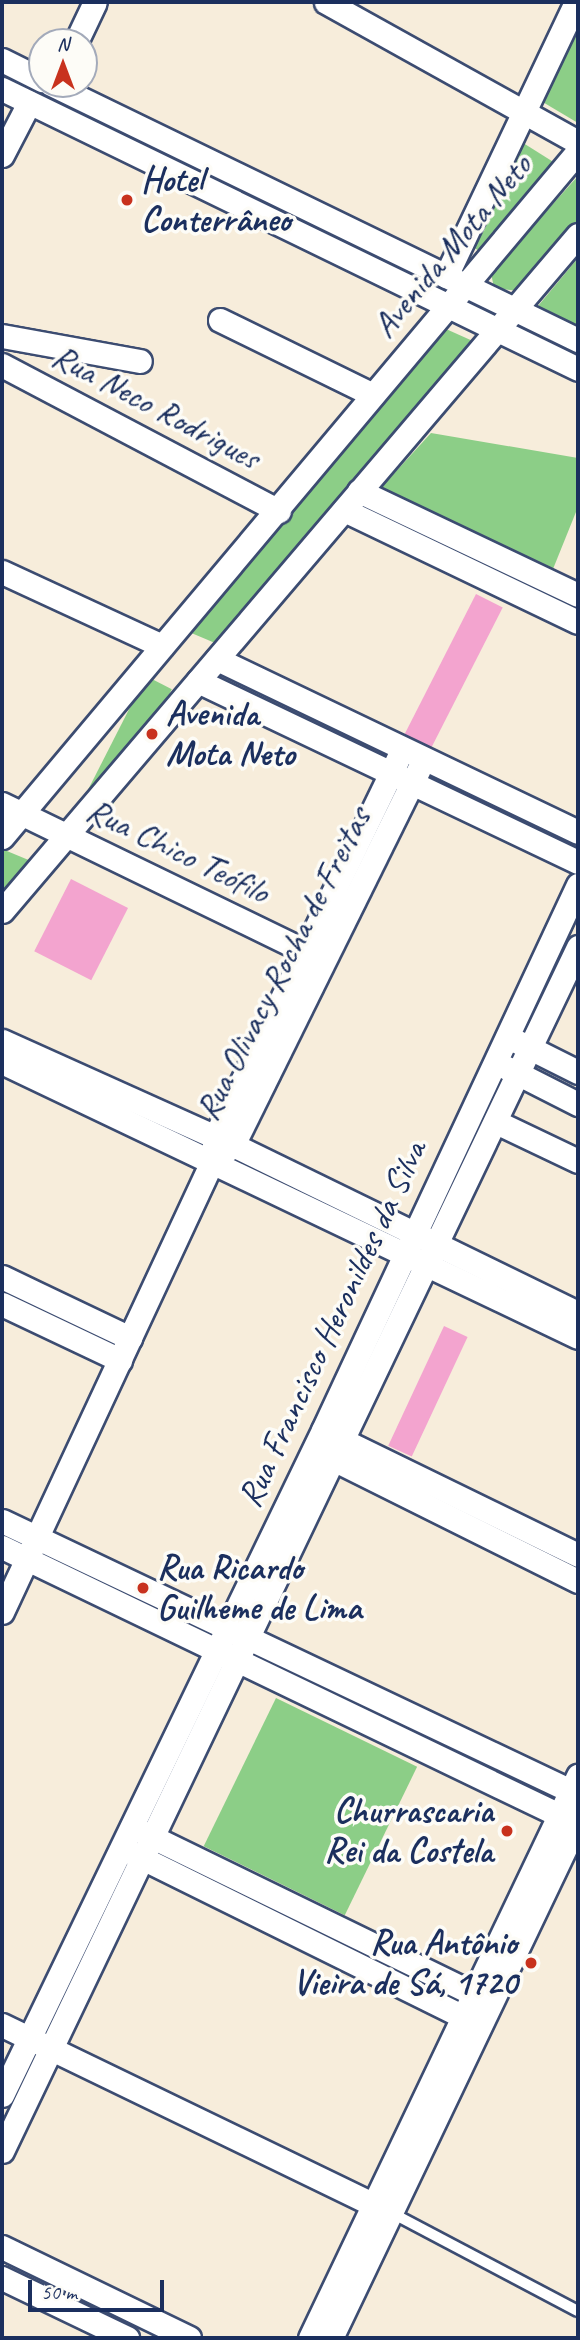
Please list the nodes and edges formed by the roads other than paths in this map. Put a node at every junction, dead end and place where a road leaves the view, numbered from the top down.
1 (95, 2) edge
2 (326, 2) edge
3 (576, 2) edge
4 (83, 28) edge
5 (2, 60) edge
6 (28, 72) edge
7 (2, 89) edge
8 (41, 98) edge
9 (82, 98) edge
10 (36, 106) junction
11 (524, 112) junction
12 (578, 142) edge
13 (578, 151) edge
14 (2, 155) edge
15 (578, 235) edge
16 (455, 280) junction
17 (448, 306) junction
18 (513, 308) junction
19 (220, 320) dead end
20 (497, 329) junction
21 (2, 336) edge
22 (578, 340) edge
23 (140, 361) dead end
24 (2, 365) edge
25 (578, 369) edge
26 (373, 395) junction
27 (359, 491) junction
28 (344, 510) junction
29 (279, 511) junction
30 (2, 572) edge
31 (578, 595) edge
32 (578, 622) edge
33 (162, 646) junction
34 (217, 659) junction
35 (198, 681) junction
36 (402, 750) junction
37 (424, 760) junction
38 (392, 773) junction
39 (413, 783) junction
40 (11, 809) edge
41 (578, 832) edge
42 (65, 835) junction
43 (2, 837) edge
44 (578, 862) edge
45 (578, 885) edge
46 (342, 899) junction
47 (2, 911) edge
48 (578, 947) edge
49 (315, 956) junction
50 (507, 1036) junction
51 (2, 1041) edge
52 (531, 1048) junction
53 (2, 1062) edge
54 (495, 1062) junction
55 (578, 1072) edge
56 (518, 1074) junction
57 (75, 1085) junction
58 (578, 1104) edge
59 (496, 1122) junction
60 (224, 1141) junction
61 (212, 1161) junction
62 (578, 1161) edge
63 (409, 1243) junction
64 (432, 1254) junction
65 (2, 1277) edge
66 (2, 1304) edge
67 (578, 1313) edge
68 (578, 1337) edge
69 (130, 1338) junction
70 (120, 1360) junction
71 (328, 1445) junction
72 (2, 1521) edge
73 (507, 1533) junction
74 (37, 1538) junction
75 (2, 1547) edge
76 (578, 1555) edge
77 (27, 1559) junction
78 (578, 1581) edge
79 (2, 1612) edge
80 (228, 1627) junction
81 (249, 1637) junction
82 (216, 1650) junction
83 (237, 1660) junction
84 (574, 1804) edge
85 (131, 1827) junction
86 (147, 1847) junction
87 (121, 1848) junction
88 (67, 1960) junction
89 (88, 1971) junction
90 (474, 1994) junction
91 (462, 2017) junction
92 (2, 2025) edge
93 (29, 2038) junction
94 (51, 2049) junction
95 (2, 2095) edge
96 (2, 2151) edge
97 (381, 2208) junction
98 (2, 2247) edge
99 (2, 2278) edge
100 (66, 2279) junction
101 (55, 2304) junction
102 (578, 2311) edge
103 (127, 2338) edge
104 (189, 2338) edge
105 (310, 2338) edge
106 (331, 2338) edge

1 - 4 street
2 - 11 street
3 - 11 street
5 - 6 street
7 - 10 street
8 - 10 street
9 - 16 street
10 - 14 street
10 - 17 street
11 - 12 street
11 - 16 street
13 - 16 street, Avenida Mota Neto
15 - 18 street
16 - 17 street, Avenida Mota Neto
16 - 18 street
17 - 20 street
17 - 26 street, Avenida Mota Neto
18 - 20 street
18 - 22 street
19 - 26 street
20 - 25 street
20 - 27 street
21 - 23 street
24 - 29 street, Rua Neco Rodrigues
26 - 29 street, Avenida Mota Neto
27 - 28 street
27 - 31 street
28 - 32 street
28 - 34 street
29 - 33 street, Avenida Mota Neto
30 - 33 street
33 - 40 street, Avenida Mota Neto
34 - 35 street
34 - 36 street
35 - 38 street
35 - 42 street
36 - 37 street
36 - 38 street, Rua Olivacy Rocha de Freitas
37 - 39 street, Rua Olivacy Rocha de Freitas
37 - 41 street
38 - 39 street
38 - 46 street, Rua Olivacy Rocha de Freitas
39 - 44 street
39 - 46 street, Rua Olivacy Rocha de Freitas
40 - 42 street, Rua Chico Teófilo
40 - 43 street, Avenida Mota Neto
42 - 47 street
42 - 49 street, Rua Chico Teófilo
45 - 50 street, Rua Francisco Heronildes da Silva
46 - 49 street, Rua Olivacy Rocha de Freitas
48 - 52 street, Rua Francisco Heronildes da Silva
49 - 60 street, Rua Olivacy Rocha de Freitas
50 - 52 street
50 - 54 street, Rua Francisco Heronildes da Silva
51 - 57 street
52 - 55 street
52 - 56 street, Rua Francisco Heronildes da Silva
53 - 57 street
54 - 56 street
54 - 63 street, Rua Francisco Heronildes da Silva
56 - 58 street
56 - 59 street, Rua Francisco Heronildes da Silva
57 - 60 street
57 - 61 street
59 - 62 street
59 - 64 street, Rua Francisco Heronildes da Silva
60 - 61 street, Rua Olivacy Rocha de Freitas
60 - 63 street
61 - 63 street
61 - 69 street
63 - 64 street
63 - 71 street, Rua Francisco Heronildes da Silva
64 - 67 street
64 - 68 street
64 - 71 street, Rua Francisco Heronildes da Silva
65 - 69 street
66 - 70 street
69 - 70 street
70 - 74 street
71 - 73 street
71 - 80 street, Rua Francisco Heronildes da Silva
71 - 81 street, Rua Francisco Heronildes da Silva
72 - 74 street
73 - 76 street
73 - 78 street
74 - 77 street
74 - 80 street
75 - 77 street
77 - 79 street
77 - 82 street
80 - 81 street
80 - 82 street, Rua Francisco Heronildes da Silva
81 - 83 street, Rua Francisco Heronildes da Silva
81 - 84 street
82 - 83 street
82 - 85 street, Rua Francisco Heronildes da Silva
83 - 84 street
83 - 86 street, Rua Francisco Heronildes da Silva
84 - 90 street
84 - 97 street
85 - 86 street
85 - 87 street, Rua Francisco Heronildes da Silva
86 - 87 street
86 - 89 street, Rua Francisco Heronildes da Silva
86 - 90 street
86 - 91 street
87 - 88 street, Rua Francisco Heronildes da Silva
88 - 89 street
88 - 93 street, Rua Francisco Heronildes da Silva
89 - 94 street, Rua Francisco Heronildes da Silva
90 - 91 street
91 - 97 street
92 - 93 street
93 - 94 street
93 - 95 street, Rua Francisco Heronildes da Silva
94 - 96 street, Rua Francisco Heronildes da Silva
94 - 97 street
97 - 102 lane
97 - 105 street
97 - 106 street
98 - 100 street
99 - 101 street
100 - 101 street
100 - 104 street
101 - 103 street

